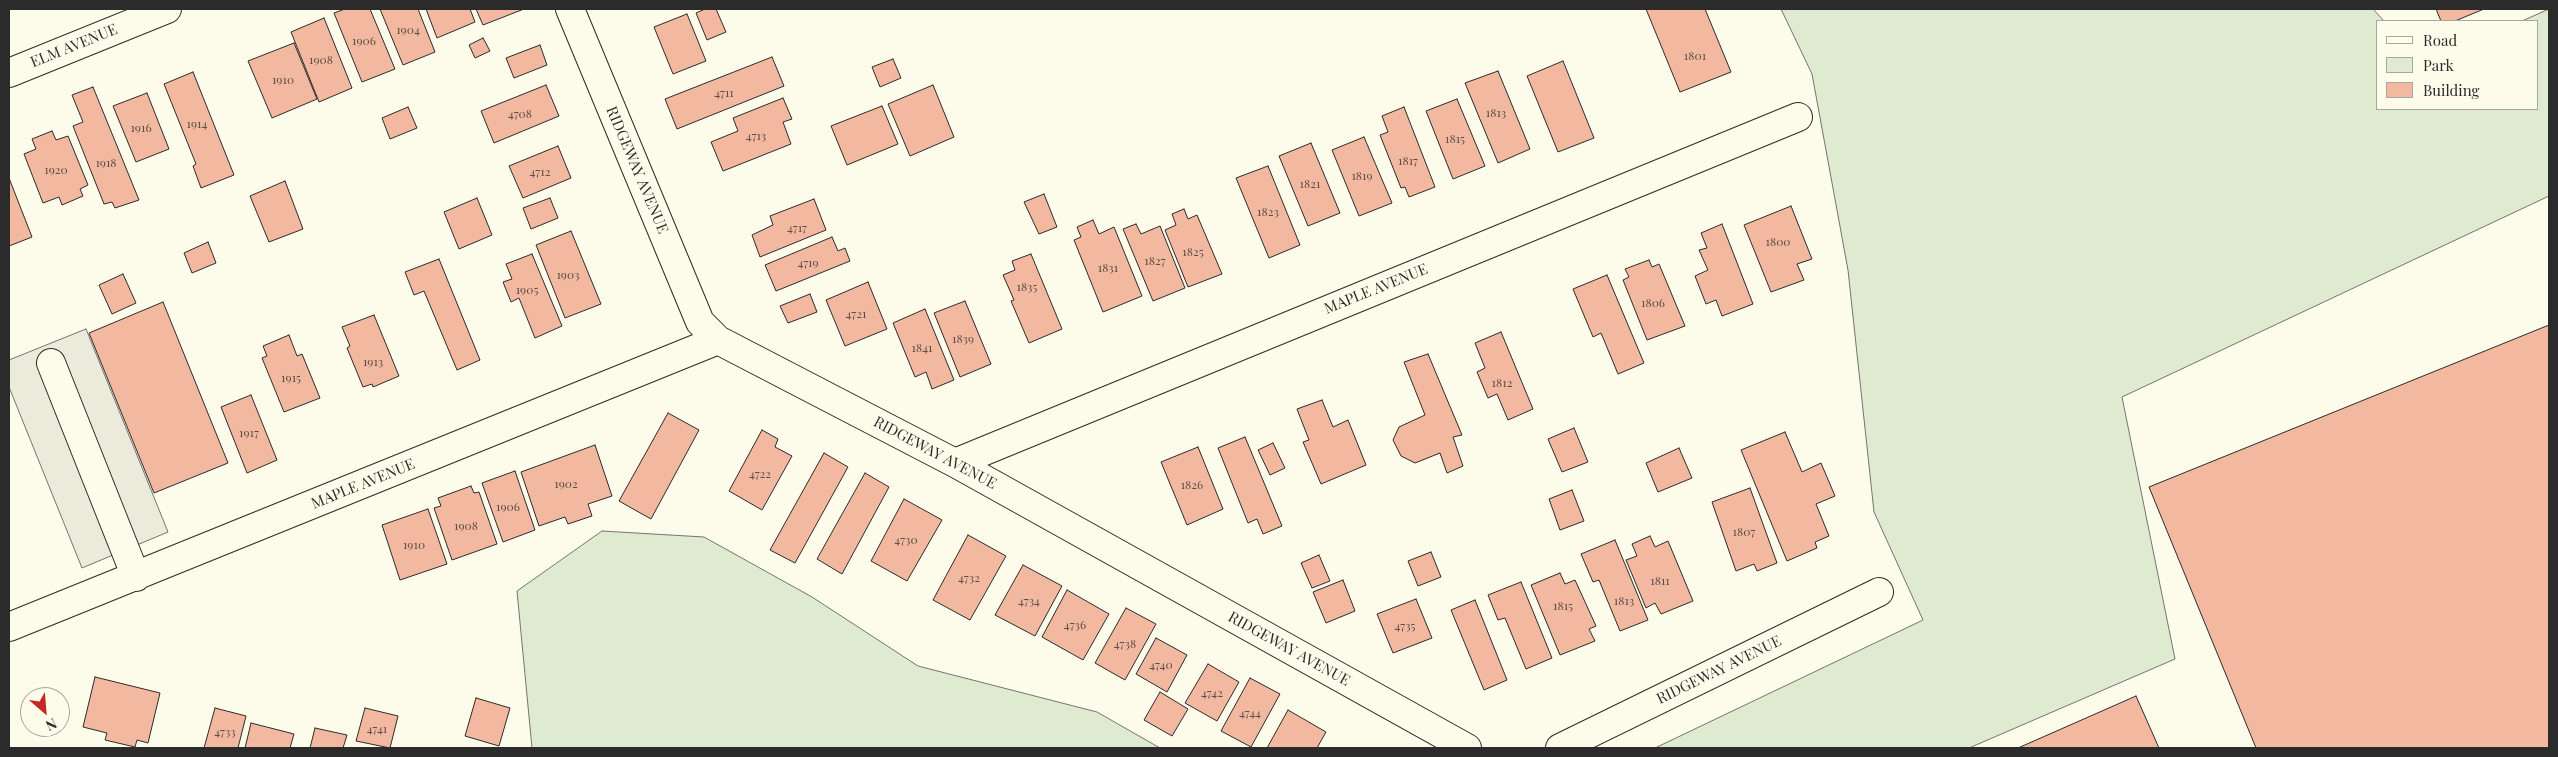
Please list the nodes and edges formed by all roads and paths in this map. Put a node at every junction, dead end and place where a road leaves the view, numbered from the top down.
1 (167, 9) edge
2 (570, 9) edge
3 (9, 72) edge
4 (1798, 117) dead end
5 (718, 340) junction
6 (51, 363) dead end
7 (955, 463) junction
8 (136, 577) junction
9 (1878, 592) dead end
10 (9, 628) edge
11 (1467, 748) edge
12 (1560, 748) edge

1 - 3 street, ELM AVENUE
2 - 5 street, RIDGEWAY AVENUE
4 - 7 street, MAPLE AVENUE
5 - 7 street, RIDGEWAY AVENUE
5 - 8 street, MAPLE AVENUE
6 - 8 street
7 - 11 street, RIDGEWAY AVENUE
8 - 10 street, MAPLE AVENUE
9 - 12 street, RIDGEWAY AVENUE

